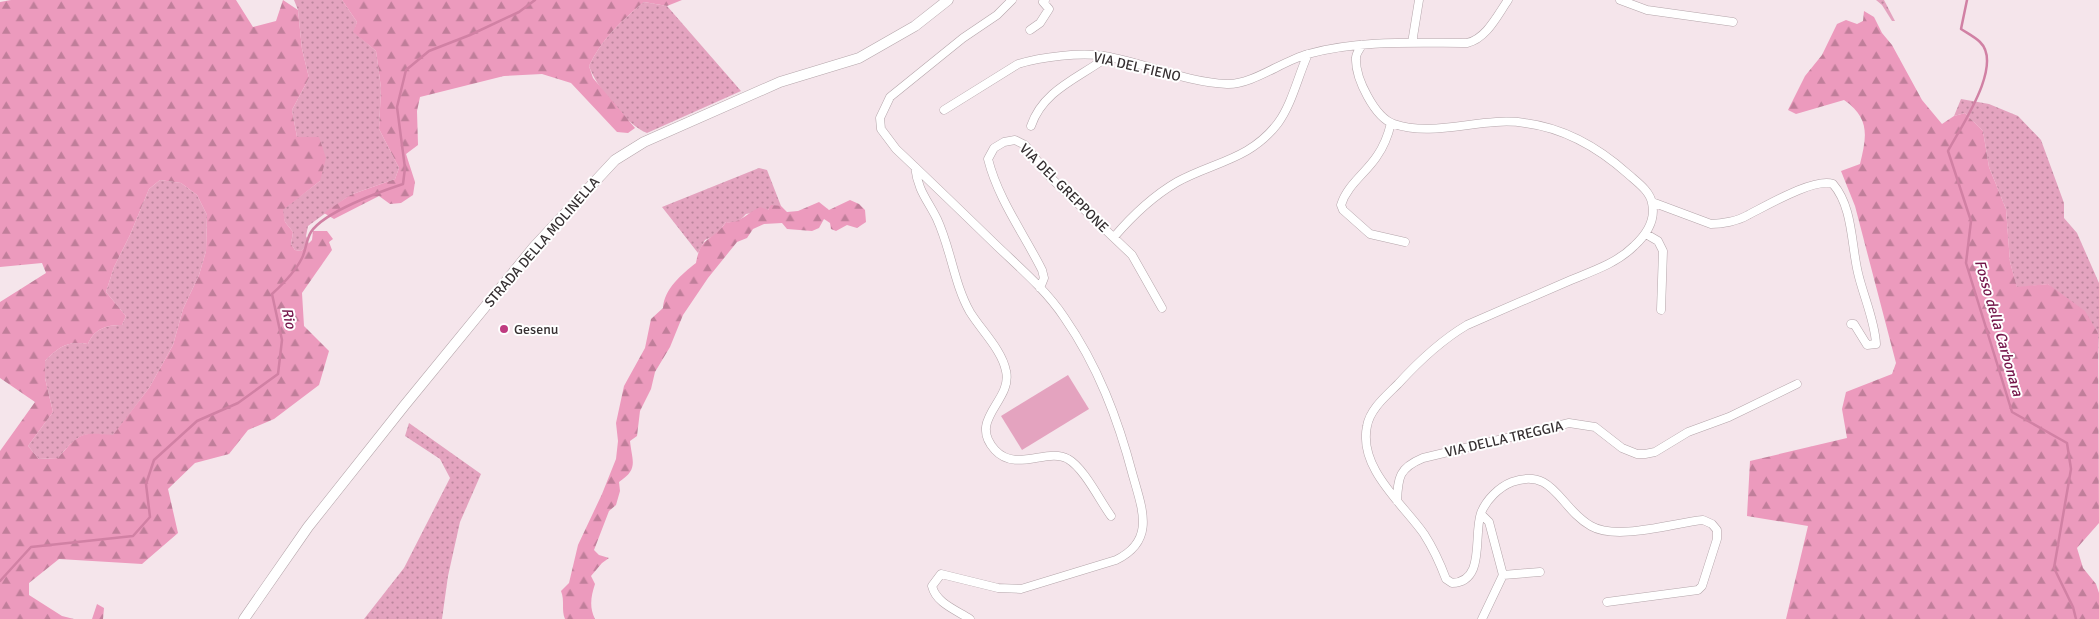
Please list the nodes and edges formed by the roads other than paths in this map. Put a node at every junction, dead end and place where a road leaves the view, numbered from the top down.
1 (948, 0) edge
2 (1012, 0) edge
3 (1419, 0) edge
4 (1508, 0) edge
5 (1620, 0) edge
6 (1042, 1) edge
7 (1733, 22) dead end
8 (1030, 30) dead end
9 (1412, 43) junction
10 (1362, 45) junction
11 (1308, 54) junction
12 (1107, 57) junction
13 (944, 110) dead end
14 (1391, 124) junction
15 (1031, 126) dead end
16 (916, 167) junction
17 (1652, 202) junction
18 (1646, 234) junction
19 (1114, 237) junction
20 (1405, 242) dead end
21 (1040, 288) junction
22 (1162, 308) dead end
23 (1662, 310) dead end
24 (1851, 324) dead end
25 (1797, 384) dead end
26 (1398, 501) junction
27 (1480, 514) junction
28 (1111, 516) dead end
29 (1540, 572) dead end
30 (1503, 576) junction
31 (1607, 602) dead end
32 (244, 619) edge
33 (970, 619) edge
34 (1482, 619) edge

1 - 32 main road, STRADA DELLA MOLINELLA
2 - 16 street
3 - 9 street
4 - 9 street
5 - 7 street
6 - 8 street
9 - 10 street
10 - 11 street, VIA DEL FIENO
10 - 14 street
11 - 12 street, VIA DEL FIENO
11 - 19 street
12 - 13 street, VIA DEL FIENO
12 - 15 street
14 - 17 street
14 - 20 street
16 - 21 street
16 - 28 street
17 - 18 street
17 - 24 street
18 - 23 street
18 - 26 street
19 - 21 street, VIA DEL GREPPONE
19 - 22 street, VIA DEL GREPPONE
21 - 33 street
25 - 26 street, VIA DELLA TREGGIA
26 - 27 street
27 - 30 street
27 - 31 street
29 - 30 street
30 - 34 street

